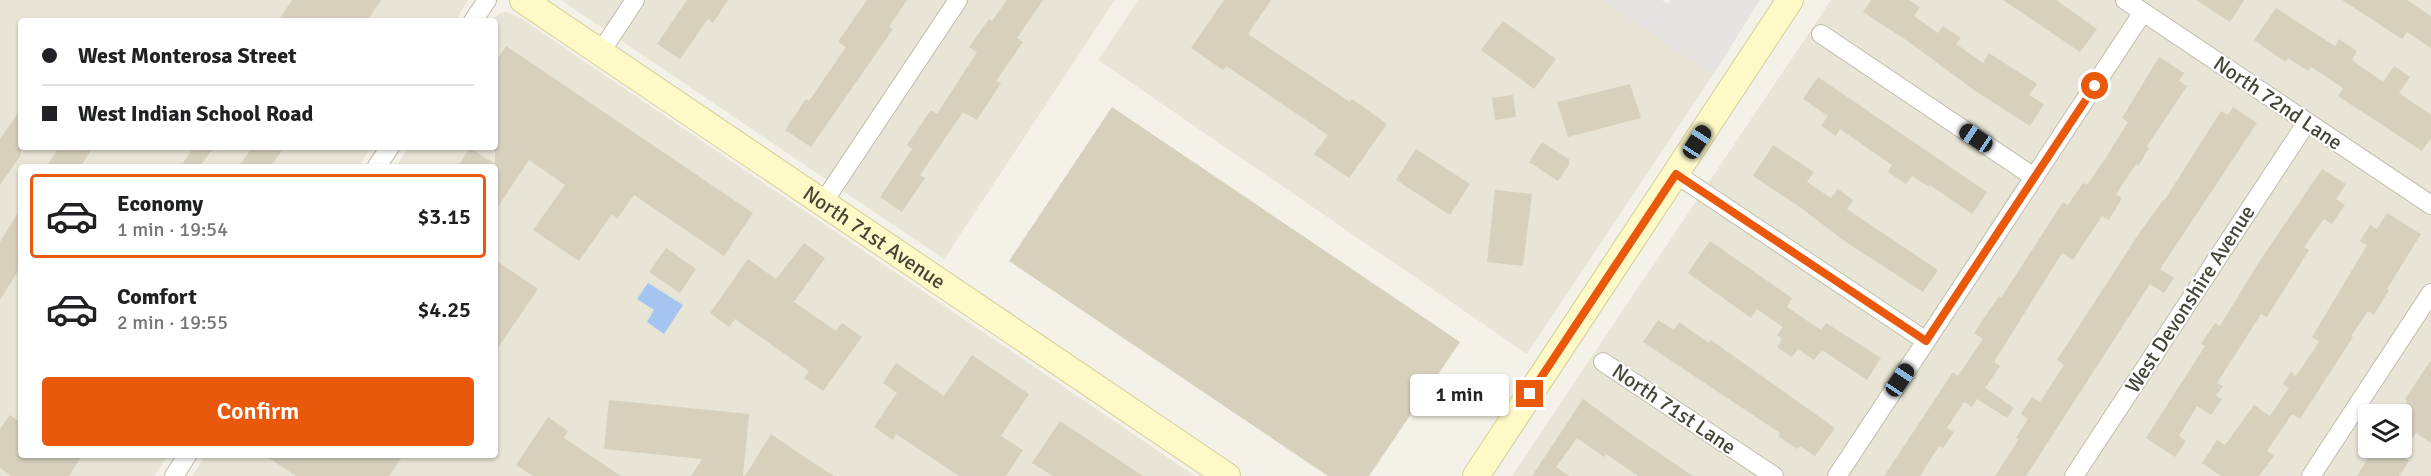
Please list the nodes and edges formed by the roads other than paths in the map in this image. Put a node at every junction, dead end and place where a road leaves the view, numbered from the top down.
1 (487, 0) edge
2 (523, 0) edge
3 (635, 0) edge
4 (958, 0) edge
5 (1790, 0) edge
6 (2125, 0) edge
7 (2143, 12) junction
8 (475, 18) edge
9 (1821, 34) dead end
10 (600, 53) junction
11 (2307, 122) junction
12 (388, 150) edge
13 (378, 164) edge
14 (1676, 174) junction
15 (2034, 177) junction
16 (822, 204) junction
17 (2431, 206) edge
18 (2431, 293) edge
19 (1926, 341) junction
20 (1603, 362) dead end
21 (185, 458) edge
22 (174, 476) edge
23 (1227, 476) edge
24 (1476, 476) edge
25 (1774, 476) edge
26 (1837, 476) edge
27 (2074, 476) edge
28 (2311, 476) edge

1 - 8 street
2 - 10 street, North 71st Avenue
3 - 10 street
4 - 16 street
5 - 14 street
6 - 7 street, North 72nd Lane
7 - 11 street, North 72nd Lane
7 - 15 street
9 - 15 street
10 - 16 street, North 71st Avenue
11 - 17 street, North 72nd Lane
11 - 27 street, West Devonshire Avenue
12 - 13 street
14 - 19 street
14 - 24 street
15 - 19 street
16 - 23 street, North 71st Avenue
18 - 28 street
19 - 26 street
20 - 25 street, North 71st Lane
21 - 22 street

